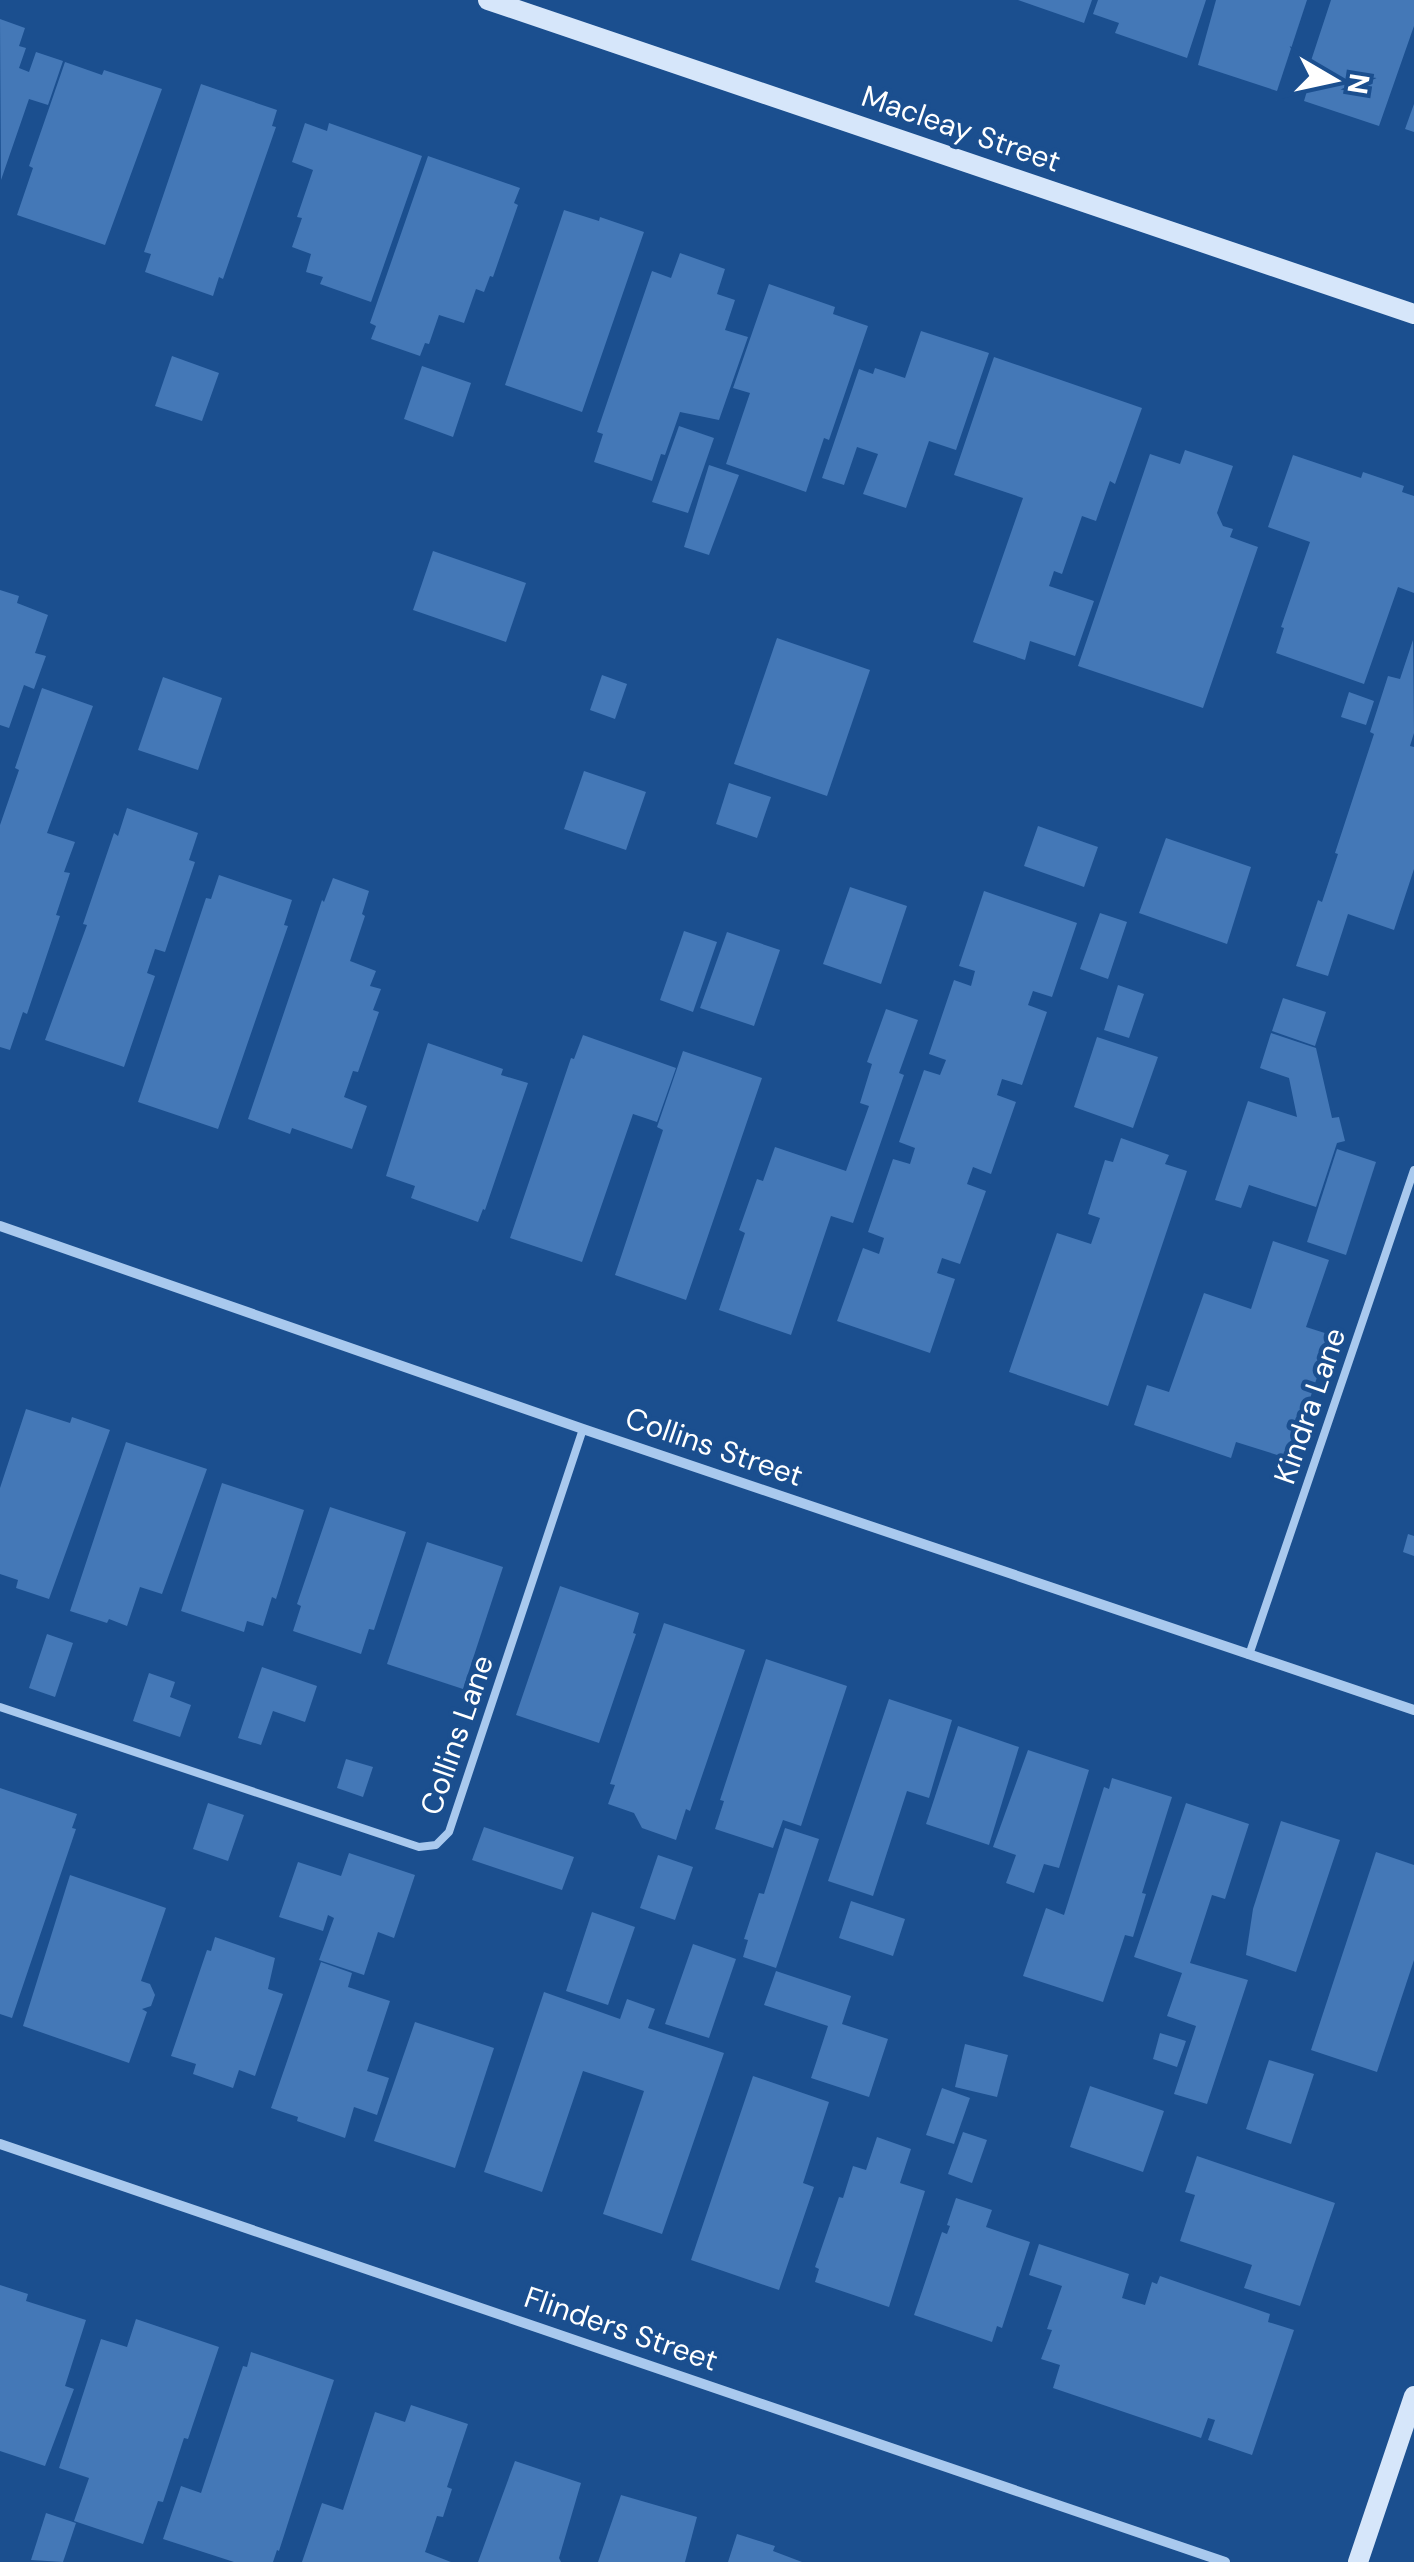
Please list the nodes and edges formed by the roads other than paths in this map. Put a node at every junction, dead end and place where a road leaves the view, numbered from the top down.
1 (488, 0) edge
2 (1414, 314) edge
3 (1414, 1170) edge
4 (0, 1226) edge
5 (583, 1429) junction
6 (1248, 1655) junction
7 (0, 1706) edge
8 (1414, 1710) edge
9 (0, 2144) edge
10 (1414, 2396) edge
11 (1225, 2562) edge
12 (1358, 2562) edge

1 - 2 street, Macleay Street
3 - 6 lane, Kindra Lane
4 - 5 street, Collins Street
5 - 6 street, Collins Street
5 - 7 lane, Collins Lane
6 - 8 street, Collins Street
9 - 11 street, Flinders Street
10 - 12 street

